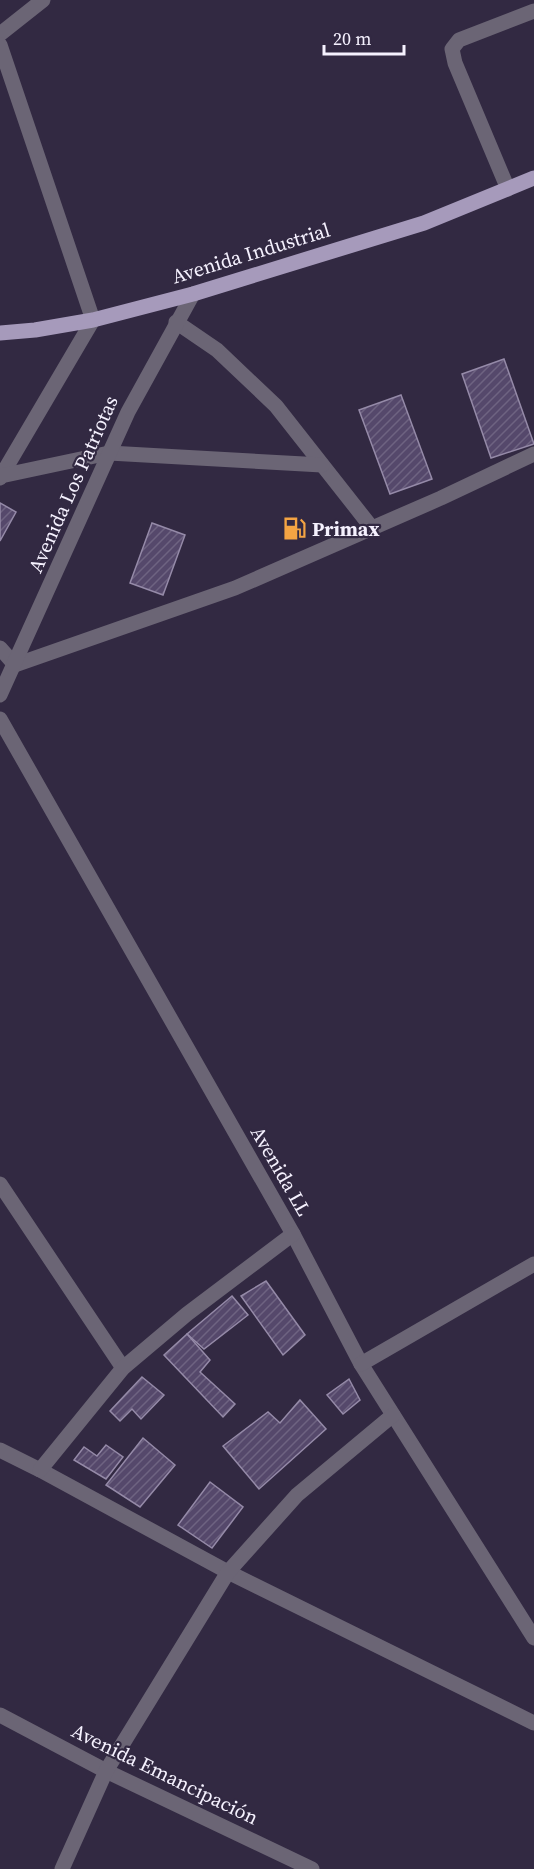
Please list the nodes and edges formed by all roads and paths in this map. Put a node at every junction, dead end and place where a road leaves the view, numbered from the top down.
1 (43, 0) edge
2 (534, 11) edge
3 (0, 34) edge
4 (0, 45) edge
5 (534, 178) edge
6 (508, 189) junction
7 (193, 294) junction
8 (93, 320) junction
9 (176, 322) junction
10 (0, 333) edge
11 (109, 453) junction
12 (534, 454) edge
13 (322, 465) junction
14 (1, 477) edge
15 (372, 528) junction
16 (0, 648) edge
17 (15, 665) junction
18 (0, 695) edge
19 (0, 719) edge
20 (0, 1184) edge
21 (293, 1234) junction
22 (534, 1264) edge
23 (362, 1364) junction
24 (123, 1368) junction
25 (393, 1415) junction
26 (0, 1450) edge
27 (40, 1470) junction
28 (228, 1572) junction
29 (534, 1638) edge
30 (0, 1715) edge
31 (534, 1723) edge
32 (106, 1771) junction
33 (62, 1869) edge
34 (312, 1869) edge

1 - 3 street
2 - 6 street
4 - 8 street
5 - 6 main road, Avenida Industrial
6 - 7 main road, Avenida Industrial
7 - 8 main road, Avenida Industrial
7 - 9 street, Avenida Los Patriotas
8 - 10 main road, Avenida Industrial
8 - 14 street
9 - 11 street, Avenida Los Patriotas
9 - 13 street
11 - 13 street
11 - 14 street
11 - 17 street, Avenida Los Patriotas
12 - 15 street
13 - 15 street
15 - 17 street
16 - 17 street
17 - 18 street, Avenida Los Patriotas
19 - 21 street, Avenida LL
20 - 24 street
21 - 23 street, Avenida LL
21 - 24 street
22 - 23 street
23 - 25 street, Avenida LL
24 - 27 street
25 - 28 street
25 - 29 street, Avenida LL
26 - 27 street
27 - 28 street
28 - 31 street
28 - 32 street
30 - 32 street, Avenida Emancipación
32 - 33 street
32 - 34 street, Avenida Emancipación

